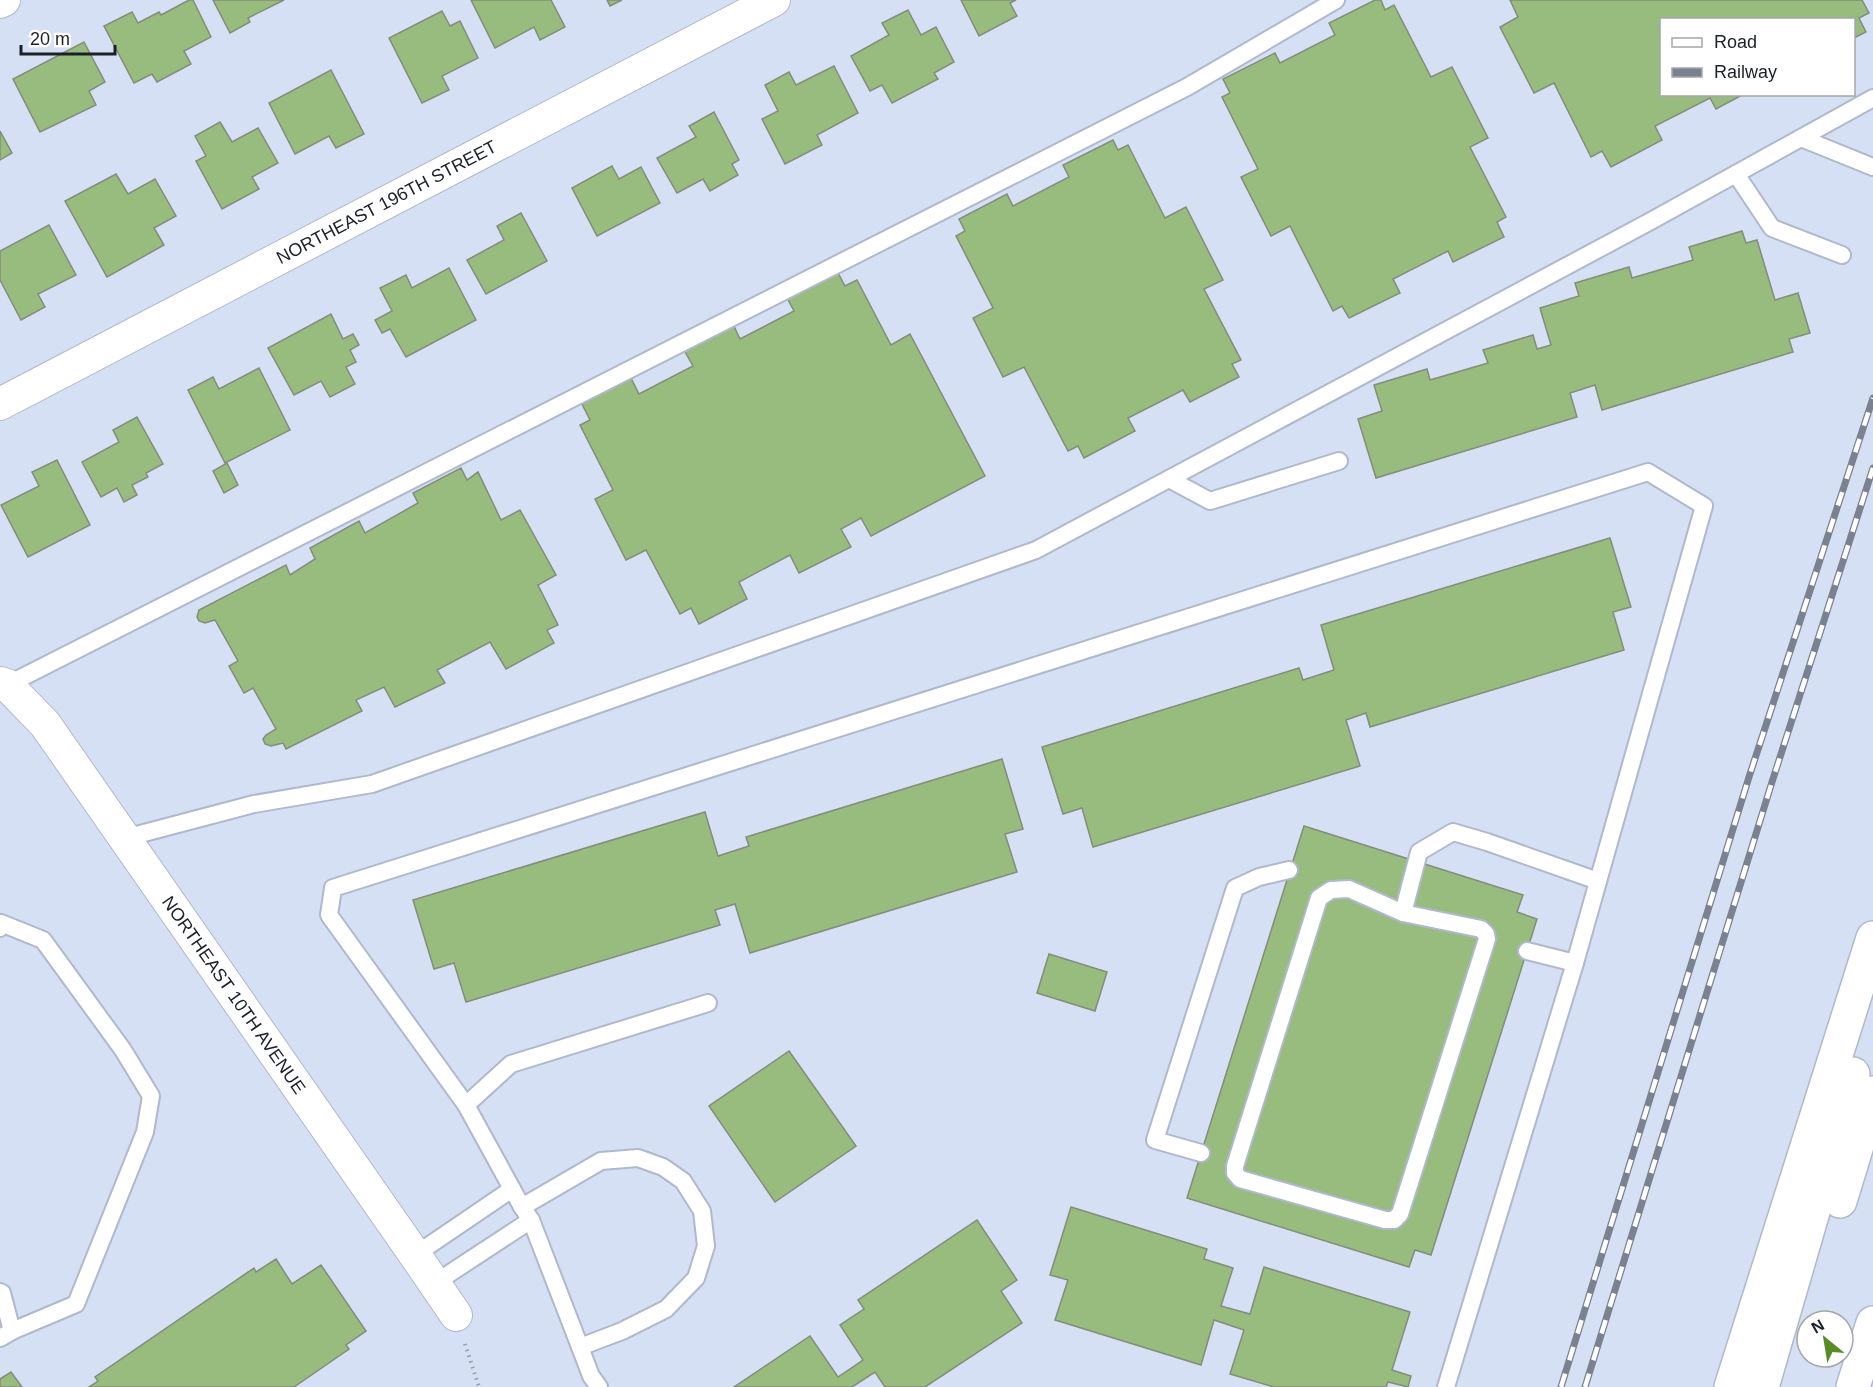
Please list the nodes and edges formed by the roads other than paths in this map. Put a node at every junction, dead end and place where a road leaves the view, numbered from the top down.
1 (4, 0) edge
2 (774, 0) edge
3 (1336, 0) edge
4 (0, 2) edge
5 (1873, 98) edge
6 (1802, 138) junction
7 (1873, 167) edge
8 (1736, 174) junction
9 (1842, 255) dead end
10 (0, 404) edge
11 (1339, 461) dead end
12 (1169, 479) junction
13 (4, 684) edge
14 (125, 838) junction
15 (1289, 870) dead end
16 (1598, 881) junction
17 (1403, 913) junction
18 (0, 928) edge
19 (1873, 938) edge
20 (1527, 951) dead end
21 (1575, 963) junction
22 (708, 1003) dead end
23 (1873, 1006) edge
24 (1873, 1094) edge
25 (466, 1105) junction
26 (1201, 1154) dead end
27 (512, 1189) junction
28 (527, 1214) junction
29 (415, 1255) junction
30 (435, 1283) junction
31 (0, 1292) edge
32 (456, 1315) road end
33 (1873, 1323) edge
34 (6, 1334) edge
35 (580, 1347) junction
36 (599, 1387) edge
37 (1446, 1387) edge
38 (1731, 1387) edge
39 (1762, 1387) edge
40 (1781, 1387) edge
41 (1853, 1387) edge

1 - 4 street
2 - 10 street, NORTHEAST 196TH STREET
3 - 13 lane
5 - 6 lane
6 - 7 lane
6 - 8 lane
8 - 9 lane
8 - 12 lane
11 - 12 lane
12 - 14 lane
13 - 14 street, NORTHEAST 10TH AVENUE
14 - 29 street, NORTHEAST 10TH AVENUE
15 - 26 lane
16 - 17 lane
16 - 21 lane
16 - 25 lane
17 - 17 lane
18 - 34 lane
19 - 38 highway
20 - 21 lane
21 - 37 lane
22 - 25 lane
23 - 39 highway
24 - 40 highway
25 - 27 lane
27 - 28 lane
27 - 29 lane
28 - 30 lane
28 - 35 lane
28 - 35 lane
29 - 30 street, NORTHEAST 10TH AVENUE
30 - 32 street, NORTHEAST 10TH AVENUE
31 - 34 lane
33 - 41 highway
35 - 36 lane

